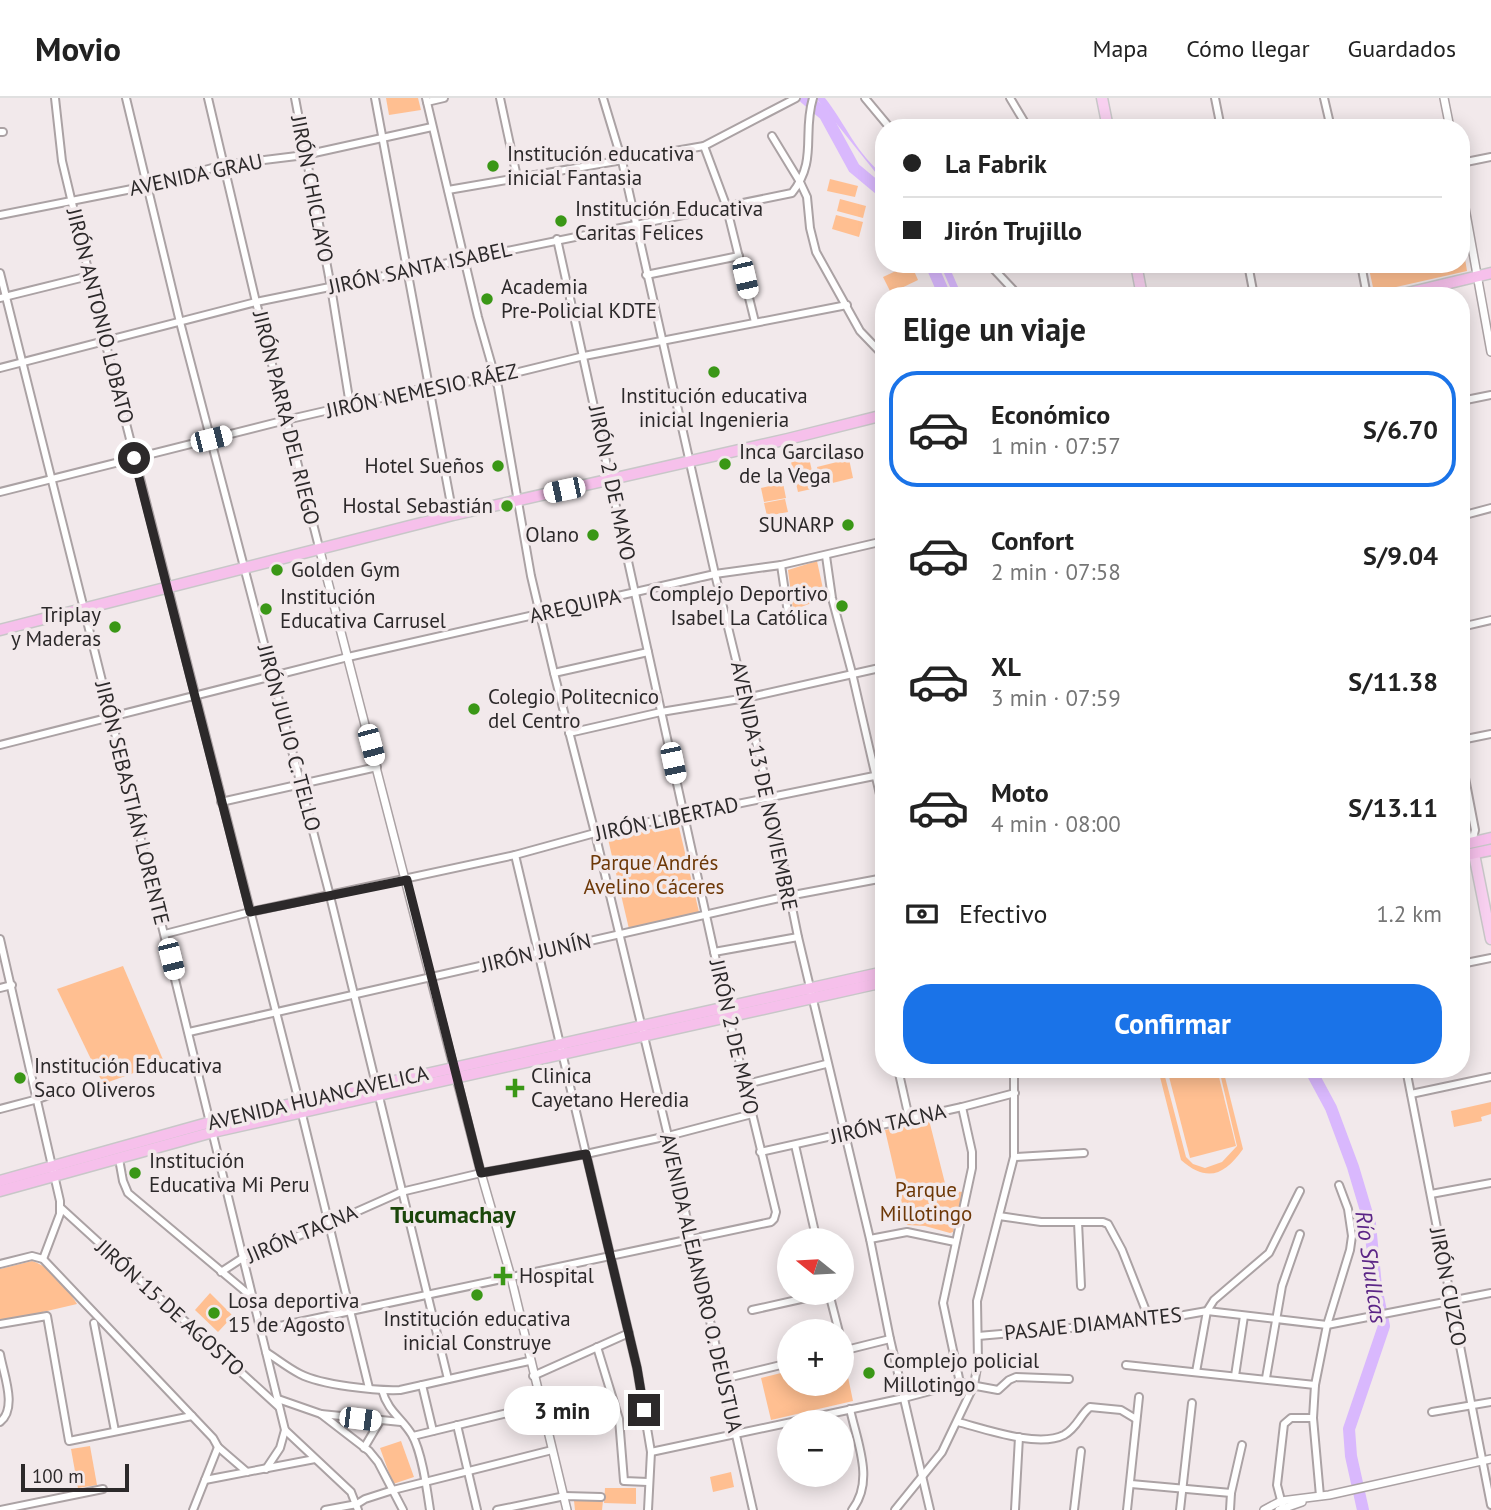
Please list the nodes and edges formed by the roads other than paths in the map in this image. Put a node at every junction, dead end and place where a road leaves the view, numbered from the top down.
1 (55, 98) edge
2 (126, 98) edge
3 (208, 98) edge
4 (295, 98) edge
5 (375, 98) edge
6 (444, 98) edge
7 (500, 98) edge
8 (603, 98) edge
9 (796, 98) edge
10 (813, 98) edge
11 (865, 98) edge
12 (1010, 98) edge
13 (1102, 98) edge
14 (1215, 98) edge
15 (1324, 98) edge
16 (1444, 98) edge
17 (426, 100) edge
18 (882, 119) edge
19 (1023, 119) edge
20 (1106, 119) edge
21 (1219, 119) edge
22 (1329, 119) edge
23 (1448, 119) edge
24 (432, 127) junction
25 (772, 136) dead end
26 (383, 138) junction
27 (704, 146) junction
28 (305, 155) junction
29 (1491, 157) edge
30 (621, 161) junction
31 (1470, 161) edge
32 (223, 165) junction
33 (517, 177) junction
34 (800, 182) junction
35 (147, 186) junction
36 (447, 190) junction
37 (72, 201) junction
38 (726, 205) junction
39 (0, 215) edge
40 (634, 224) junction
41 (557, 239) junction
42 (1470, 240) edge
43 (739, 256) junction
44 (464, 259) junction
45 (408, 271) junction
46 (0, 273) edge
47 (997, 273) edge
48 (1491, 273) edge
49 (646, 275) junction
50 (89, 276) junction
51 (1476, 276) junction
52 (331, 287) junction
53 (1011, 287) edge
54 (1431, 287) edge
55 (3, 297) edge
56 (257, 302) junction
57 (847, 305) junction
58 (180, 322) junction
59 (755, 323) junction
60 (661, 340) junction
61 (105, 341) junction
62 (875, 347) edge
63 (1491, 352) edge
64 (584, 356) junction
65 (22, 362) junction
66 (0, 368) edge
67 (494, 379) junction
68 (429, 387) junction
69 (1491, 395) edge
70 (1470, 399) edge
71 (350, 405) junction
72 (875, 417) edge
73 (286, 420) junction
74 (211, 439) junction
75 (134, 458) junction
76 (689, 460) junction
77 (51, 479) junction
78 (612, 480) junction
79 (0, 492) edge
80 (517, 500) junction
81 (1491, 508) edge
82 (1470, 514) edge
83 (453, 515) junction
84 (875, 543) edge
85 (320, 551) junction
86 (826, 556) junction
87 (781, 565) junction
88 (245, 570) junction
89 (715, 574) junction
90 (168, 589) junction
91 (635, 593) junction
92 (83, 610) junction
93 (788, 613) dead end
94 (540, 614) junction
95 (1491, 620) edge
96 (1470, 625) edge
97 (0, 630) edge
98 (648, 652) junction
99 (348, 657) junction
100 (875, 669) edge
101 (554, 673) junction
102 (852, 673) junction
103 (272, 677) junction
104 (194, 696) junction
105 (746, 698) junction
106 (661, 712) junction
107 (111, 717) junction
108 (569, 733) junction
109 (1491, 734) edge
110 (1470, 738) edge
111 (0, 746) edge
112 (875, 757) edge
113 (377, 767) junction
114 (875, 776) edge
115 (301, 784) junction
116 (770, 799) junction
117 (221, 802) junction
118 (1470, 804) edge
119 (684, 814) junction
120 (595, 833) junction
121 (1470, 838) edge
122 (1491, 838) edge
123 (1470, 843) edge
124 (1491, 850) edge
125 (1474, 854) junction
126 (515, 855) junction
127 (1470, 855) edge
128 (407, 880) junction
129 (875, 880) edge
130 (330, 896) junction
131 (788, 896) junction
132 (250, 912) junction
133 (706, 915) junction
134 (165, 934) junction
135 (619, 934) junction
136 (797, 937) junction
137 (0, 939) edge
138 (1491, 939) edge
139 (715, 952) junction
140 (537, 953) junction
141 (1491, 958) edge
142 (1470, 962) edge
143 (875, 974) edge
144 (432, 977) junction
145 (875, 984) edge
146 (12, 985) junction
147 (809, 987) junction
148 (0, 988) edge
149 (353, 995) junction
150 (812, 998) junction
151 (728, 1011) junction
152 (276, 1012) junction
153 (640, 1025) junction
154 (189, 1032) junction
155 (643, 1037) junction
156 (559, 1044) junction
157 (562, 1055) junction
158 (826, 1064) junction
159 (455, 1067) junction
160 (1491, 1077) edge
161 (900, 1078) edge
162 (1014, 1078) edge
163 (1408, 1078) edge
164 (458, 1079) junction
165 (747, 1084) junction
166 (375, 1085) junction
167 (68, 1088) dead end
168 (1015, 1093) junction
169 (1411, 1094) junction
170 (377, 1096) junction
171 (38, 1099) junction
172 (300, 1107) junction
173 (962, 1107) junction
174 (0, 1109) edge
175 (752, 1114) junction
176 (909, 1118) junction
177 (212, 1127) junction
178 (844, 1133) junction
179 (668, 1136) junction
180 (795, 1145) junction
181 (760, 1152) junction
182 (1084, 1153) dead end
183 (586, 1154) junction
184 (1014, 1157) junction
185 (118, 1159) junction
186 (54, 1170) junction
187 (481, 1173) junction
188 (0, 1181) edge
189 (1491, 1183) edge
190 (1339, 1185) dead end
191 (0, 1191) edge
192 (1300, 1191) dead end
193 (401, 1192) junction
194 (1431, 1194) junction
195 (61, 1208) junction
196 (999, 1216) junction
197 (1078, 1222) junction
198 (329, 1224) junction
199 (814, 1228) edge
200 (1300, 1234) dead end
201 (692, 1238) junction
202 (870, 1239) junction
203 (955, 1242) junction
204 (611, 1254) junction
205 (244, 1257) junction
206 (43, 1259) junction
207 (0, 1264) edge
208 (221, 1272) junction
209 (511, 1278) junction
210 (1081, 1286) dead end
211 (1491, 1293) edge
212 (428, 1295) junction
213 (254, 1298) junction
214 (1451, 1301) junction
215 (777, 1304) edge
216 (350, 1310) junction
217 (752, 1310) dead end
218 (1207, 1311) junction
219 (1244, 1316) junction
220 (1275, 1320) junction
221 (1150, 1321) junction
222 (94, 1323) dead end
223 (0, 1324) edge
224 (1327, 1325) junction
225 (261, 1329) junction
226 (629, 1333) junction
227 (978, 1336) junction
228 (890, 1339) junction
229 (854, 1346) edge
230 (597, 1347) junction
231 (266, 1352) junction
232 (0, 1354) edge
233 (529, 1361) junction
234 (1126, 1365) dead end
235 (777, 1366) edge
236 (1196, 1372) junction
237 (533, 1376) junction
238 (1236, 1376) junction
239 (1266, 1378) junction
240 (448, 1379) junction
241 (723, 1379) junction
242 (1069, 1379) dead end
243 (960, 1383) junction
244 (422, 1385) junction
245 (974, 1385) junction
246 (1315, 1385) junction
247 (369, 1388) junction
248 (382, 1390) junction
249 (1139, 1396) dead end
250 (904, 1398) junction
251 (278, 1399) junction
252 (1491, 1402) edge
253 (1192, 1404) dead end
254 (540, 1405) junction
255 (1471, 1405) junction
256 (280, 1409) junction
257 (850, 1409) junction
258 (1432, 1412) dead end
259 (321, 1414) junction
260 (192, 1416) junction
261 (1313, 1418) junction
262 (1136, 1419) junction
263 (380, 1421) junction
264 (0, 1422) edge
265 (401, 1422) junction
266 (958, 1422) junction
267 (457, 1425) junction
268 (285, 1430) junction
269 (115, 1431) junction
270 (433, 1431) junction
271 (735, 1434) junction
272 (413, 1436) junction
273 (1019, 1437) junction
274 (1242, 1446) dead end
275 (218, 1447) junction
276 (364, 1448) junction
277 (552, 1450) junction
278 (1081, 1451) dead end
279 (652, 1452) junction
280 (315, 1459) junction
281 (1491, 1459) edge
282 (1482, 1461) junction
283 (266, 1469) junction
284 (468, 1471) junction
285 (247, 1472) junction
286 (923, 1474) junction
287 (205, 1480) junction
288 (425, 1481) junction
289 (648, 1482) junction
290 (1131, 1484) junction
291 (103, 1489) dead end
292 (1183, 1489) junction
293 (393, 1490) junction
294 (1231, 1493) junction
295 (565, 1496) junction
296 (1320, 1496) junction
297 (601, 1497) dead end
298 (1491, 1505) edge
299 (1281, 1506) edge
300 (357, 1507) edge
301 (0, 1510) edge
302 (193, 1510) edge
303 (325, 1510) edge
304 (403, 1510) edge
305 (430, 1510) edge
306 (477, 1510) edge
307 (497, 1510) edge
308 (567, 1510) edge
309 (648, 1510) edge
310 (753, 1510) edge
311 (852, 1510) edge
312 (895, 1510) edge
313 (930, 1510) edge
314 (1015, 1510) edge
315 (1074, 1510) edge
316 (1127, 1510) edge
317 (1180, 1510) edge
318 (1230, 1510) edge
319 (1264, 1510) edge

1 - 37 street, JIRÓN ANTONIO LOBATO
2 - 35 street, JIRÓN JULIO C. TELLO
3 - 32 street, JIRÓN PARRA DEL RIEGO
4 - 28 street, JIRÓN CHICLAYO
5 - 26 street
6 - 17 street
7 - 33 street
8 - 30 street, AVENIDA 13 DE NOVIEMBRE
9 - 27 street
10 - 34 street
11 - 18 street
12 - 19 street
13 - 20 main road
14 - 21 street
15 - 22 street
16 - 23 street
17 - 24 street, AVENIDA ALEJANDRO O. DEUSTUA
24 - 26 street, AVENIDA GRAU
24 - 36 street, AVENIDA ALEJANDRO O. DEUSTUA
25 - 34 street
26 - 28 street, AVENIDA GRAU
26 - 45 street
27 - 30 street
27 - 38 street
28 - 32 street, AVENIDA GRAU
28 - 52 street, JIRÓN CHICLAYO
29 - 31 street
30 - 33 street
30 - 40 street, AVENIDA 13 DE NOVIEMBRE
32 - 35 street, AVENIDA GRAU
32 - 56 street, JIRÓN PARRA DEL RIEGO
33 - 36 street
34 - 38 street, JIRÓN SANTA ISABEL
34 - 57 street
35 - 37 street, AVENIDA GRAU
35 - 58 street, JIRÓN JULIO C. TELLO
36 - 44 street, AVENIDA ALEJANDRO O. DEUSTUA
37 - 39 street, AVENIDA GRAU
37 - 50 street, JIRÓN ANTONIO LOBATO
38 - 40 street, JIRÓN SANTA ISABEL
38 - 43 street
40 - 41 street, JIRÓN SANTA ISABEL
40 - 49 street, AVENIDA 13 DE NOVIEMBRE
41 - 44 street, JIRÓN SANTA ISABEL
41 - 64 street, JIRÓN 2 DE MAYO
42 - 51 street
43 - 49 street
43 - 59 street
44 - 45 street, JIRÓN SANTA ISABEL
44 - 67 street, AVENIDA ALEJANDRO O. DEUSTUA
45 - 52 street, JIRÓN SANTA ISABEL
45 - 68 street
46 - 55 street, JIRÓN SEBASTIÁN LORENTE
47 - 53 street
48 - 51 highway
49 - 60 street, AVENIDA 13 DE NOVIEMBRE
50 - 55 street
50 - 61 street, JIRÓN ANTONIO LOBATO
51 - 54 highway
51 - 63 street
52 - 56 street, JIRÓN SANTA ISABEL
52 - 71 street, JIRÓN CHICLAYO
55 - 65 street, JIRÓN SEBASTIÁN LORENTE
56 - 58 street, JIRÓN SANTA ISABEL
56 - 73 street, JIRÓN PARRA DEL RIEGO
57 - 59 street, JIRÓN NEMESIO RÁEZ
57 - 62 street
58 - 61 street, JIRÓN SANTA ISABEL
58 - 74 street, JIRÓN JULIO C. TELLO
59 - 60 street, JIRÓN NEMESIO RÁEZ
60 - 64 street, JIRÓN NEMESIO RÁEZ
60 - 76 street, AVENIDA 13 DE NOVIEMBRE
61 - 65 street, JIRÓN SANTA ISABEL
61 - 75 street, JIRÓN ANTONIO LOBATO
64 - 67 street, JIRÓN NEMESIO RÁEZ
64 - 78 street, JIRÓN 2 DE MAYO
65 - 66 street, JIRÓN SANTA ISABEL
65 - 77 street, JIRÓN SEBASTIÁN LORENTE
67 - 68 street, JIRÓN NEMESIO RÁEZ
67 - 80 street, AVENIDA ALEJANDRO O. DEUSTUA
68 - 71 street, JIRÓN NEMESIO RÁEZ
68 - 83 street
69 - 70 street
71 - 73 street, JIRÓN NEMESIO RÁEZ
72 - 76 highway
73 - 74 street, JIRÓN NEMESIO RÁEZ
73 - 85 street, JIRÓN PARRA DEL RIEGO
74 - 75 street, JIRÓN NEMESIO RÁEZ
74 - 88 street, JIRÓN JULIO C. TELLO
75 - 77 street, JIRÓN NEMESIO RÁEZ
75 - 90 street, JIRÓN ANTONIO LOBATO
76 - 78 highway
76 - 89 street, AVENIDA 13 DE NOVIEMBRE
77 - 79 street, JIRÓN NEMESIO RÁEZ
77 - 92 street, JIRÓN SEBASTIÁN LORENTE
78 - 80 highway
78 - 91 street, JIRÓN 2 DE MAYO
80 - 83 highway
80 - 94 street, AVENIDA ALEJANDRO O. DEUSTUA
81 - 82 street
83 - 85 highway
84 - 86 street, AREQUIPA
85 - 88 highway
85 - 99 street, JIRÓN PARRA DEL RIEGO
86 - 87 street, AREQUIPA
86 - 102 street
87 - 89 street, AREQUIPA
87 - 93 street
88 - 90 highway
88 - 103 street, JIRÓN JULIO C. TELLO
89 - 91 street, AREQUIPA
89 - 105 street, AVENIDA 13 DE NOVIEMBRE
90 - 92 highway
90 - 104 street, JIRÓN ANTONIO LOBATO
91 - 94 street, AREQUIPA
91 - 98 street, JIRÓN 2 DE MAYO
92 - 97 highway
92 - 107 street, JIRÓN SEBASTIÁN LORENTE
94 - 99 street, AREQUIPA
94 - 101 street, AVENIDA ALEJANDRO O. DEUSTUA
95 - 96 street
98 - 101 street
98 - 106 street, JIRÓN 2 DE MAYO
99 - 103 street, AREQUIPA
99 - 113 street, JIRÓN PARRA DEL RIEGO
100 - 102 street
101 - 108 street, AVENIDA ALEJANDRO O. DEUSTUA
102 - 105 street
102 - 112 street
103 - 104 street, AREQUIPA
103 - 115 street, JIRÓN JULIO C. TELLO
104 - 107 street, AREQUIPA
104 - 117 street, JIRÓN ANTONIO LOBATO
105 - 106 street
105 - 116 street, AVENIDA 13 DE NOVIEMBRE
106 - 108 street
106 - 119 street, JIRÓN 2 DE MAYO
107 - 111 street, AREQUIPA
107 - 134 street, JIRÓN SEBASTIÁN LORENTE
108 - 120 street, AVENIDA ALEJANDRO O. DEUSTUA
109 - 110 street
113 - 115 street
113 - 128 street, JIRÓN PARRA DEL RIEGO
114 - 116 street, JIRÓN LIBERTAD
115 - 117 street
115 - 130 street, JIRÓN JULIO C. TELLO
116 - 119 street, JIRÓN LIBERTAD
116 - 131 street, AVENIDA 13 DE NOVIEMBRE
117 - 132 street, JIRÓN ANTONIO LOBATO
118 - 121 street
119 - 120 street, JIRÓN LIBERTAD
119 - 133 street, JIRÓN 2 DE MAYO
120 - 126 street, JIRÓN LIBERTAD
120 - 135 street, AVENIDA ALEJANDRO O. DEUSTUA
122 - 123 highway
124 - 125 highway
125 - 127 highway
125 - 138 main road
126 - 128 street, JIRÓN LIBERTAD
126 - 140 street
128 - 130 street, JIRÓN LIBERTAD
128 - 144 street, JIRÓN PARRA DEL RIEGO
129 - 131 street, JIRÓN JUNÍN
130 - 132 street, JIRÓN LIBERTAD
130 - 149 street, JIRÓN JULIO C. TELLO
131 - 133 street, JIRÓN JUNÍN
131 - 136 street, AVENIDA 13 DE NOVIEMBRE
132 - 134 street, JIRÓN LIBERTAD
132 - 152 street, JIRÓN ANTONIO LOBATO
133 - 135 street, JIRÓN JUNÍN
133 - 139 street, JIRÓN 2 DE MAYO
134 - 154 street, JIRÓN SEBASTIÁN LORENTE
135 - 140 street, JIRÓN JUNÍN
135 - 153 street, AVENIDA ALEJANDRO O. DEUSTUA
136 - 139 street
136 - 147 street, AVENIDA 13 DE NOVIEMBRE
137 - 146 street
139 - 151 street, JIRÓN 2 DE MAYO
140 - 144 street, JIRÓN JUNÍN
140 - 156 street
141 - 142 street
143 - 147 highway, AVENIDA HUANCAVELICA
144 - 149 street, JIRÓN JUNÍN
144 - 159 street, JIRÓN PARRA DEL RIEGO
145 - 150 highway, AVENIDA HUANCAVELICA
146 - 148 street
146 - 171 street
147 - 150 street, AVENIDA 13 DE NOVIEMBRE
147 - 151 highway, AVENIDA HUANCAVELICA
149 - 152 street, JIRÓN JUNÍN
149 - 166 street, JIRÓN JULIO C. TELLO
150 - 151 highway, AVENIDA HUANCAVELICA
150 - 158 street, AVENIDA 13 DE NOVIEMBRE
151 - 153 highway, AVENIDA HUANCAVELICA
151 - 155 highway, AVENIDA HUANCAVELICA
151 - 165 street, JIRÓN 2 DE MAYO
152 - 154 street, JIRÓN JUNÍN
152 - 172 street, JIRÓN ANTONIO LOBATO
153 - 155 street, AVENIDA ALEJANDRO O. DEUSTUA
153 - 156 highway, AVENIDA HUANCAVELICA
154 - 177 street, JIRÓN SEBASTIÁN LORENTE
155 - 157 highway, AVENIDA HUANCAVELICA
155 - 179 street, AVENIDA ALEJANDRO O. DEUSTUA
156 - 157 street
156 - 159 highway, AVENIDA HUANCAVELICA
157 - 164 highway, AVENIDA HUANCAVELICA
157 - 183 street
158 - 165 street
158 - 178 street, AVENIDA 13 DE NOVIEMBRE
159 - 164 street, JIRÓN PARRA DEL RIEGO
159 - 166 highway, AVENIDA HUANCAVELICA
160 - 169 street
161 - 176 street
162 - 168 street
163 - 169 street, JIRÓN CUZCO
164 - 170 highway, AVENIDA HUANCAVELICA
164 - 187 street, JIRÓN PARRA DEL RIEGO
165 - 175 street, JIRÓN 2 DE MAYO
166 - 170 street, JIRÓN JULIO C. TELLO
166 - 172 highway, AVENIDA HUANCAVELICA
167 - 171 street
168 - 173 street, JIRÓN TACNA
168 - 184 street
169 - 194 street, JIRÓN CUZCO
170 - 172 highway, AVENIDA HUANCAVELICA
170 - 193 street, JIRÓN JULIO C. TELLO
171 - 174 street
171 - 186 street
172 - 177 highway, AVENIDA HUANCAVELICA
172 - 198 street, JIRÓN ANTONIO LOBATO
173 - 176 street, JIRÓN TACNA
173 - 203 street
175 - 179 street, JIRÓN TACNA
175 - 181 street, JIRÓN 2 DE MAYO
176 - 178 street, JIRÓN TACNA
177 - 185 highway, AVENIDA HUANCAVELICA
177 - 186 highway, AVENIDA HUANCAVELICA
177 - 205 street, JIRÓN SEBASTIÁN LORENTE
178 - 180 street, JIRÓN TACNA
178 - 202 street, AVENIDA 13 DE NOVIEMBRE
179 - 183 street, JIRÓN TACNA
179 - 201 street, AVENIDA ALEJANDRO O. DEUSTUA
180 - 181 street, JIRÓN TACNA
180 - 199 street
181 - 201 street, JIRÓN 2 DE MAYO
182 - 184 street
183 - 187 street, JIRÓN TACNA
183 - 204 street
184 - 196 street
185 - 186 highway, AVENIDA HUANCAVELICA
185 - 208 street
186 - 188 highway, AVENIDA HUANCAVELICA
186 - 191 highway, AVENIDA HUANCAVELICA
186 - 195 street
187 - 193 street, JIRÓN TACNA
187 - 209 street, JIRÓN PARRA DEL RIEGO
189 - 194 street
190 - 224 street
192 - 218 street, PASAJE DIAMANTES
193 - 198 street, JIRÓN TACNA
193 - 212 street, JIRÓN JULIO C. TELLO
194 - 214 street, JIRÓN CUZCO
195 - 206 street
195 - 256 street, JIRÓN 15 DE AGOSTO
196 - 197 street
196 - 227 street
197 - 210 street
197 - 221 street
198 - 205 street, JIRÓN TACNA
198 - 216 street, JIRÓN ANTONIO LOBATO
200 - 220 street
201 - 204 street
201 - 241 street, AVENIDA ALEJANDRO O. DEUSTUA
202 - 203 street
202 - 228 street, AVENIDA 13 DE NOVIEMBRE
203 - 243 street
204 - 209 street
204 - 226 street
205 - 208 street, JIRÓN TACNA
205 - 213 street, JIRÓN SEBASTIÁN LORENTE
206 - 207 street
206 - 260 street
208 - 213 street
209 - 212 street
209 - 233 street, JIRÓN PARRA DEL RIEGO
211 - 214 street, PASAJE DIAMANTES
212 - 216 street
212 - 240 street, JIRÓN JULIO C. TELLO
213 - 225 street, JIRÓN SEBASTIÁN LORENTE
214 - 224 street, PASAJE DIAMANTES
214 - 255 street, JIRÓN CUZCO
215 - 217 street
216 - 225 street
216 - 247 street, JIRÓN ANTONIO LOBATO
218 - 219 street, PASAJE DIAMANTES
218 - 221 street, PASAJE DIAMANTES
218 - 236 street
219 - 220 street, PASAJE DIAMANTES
219 - 238 street
220 - 224 street, PASAJE DIAMANTES
220 - 239 street
221 - 227 street, PASAJE DIAMANTES
222 - 269 street
223 - 269 street
224 - 246 street
225 - 231 street, JIRÓN SEBASTIÁN LORENTE
226 - 230 street
226 - 279 street
227 - 245 street
228 - 229 street
228 - 250 street, AVENIDA 13 DE NOVIEMBRE
230 - 237 street
230 - 289 street
231 - 247 street
231 - 251 street, JIRÓN SEBASTIÁN LORENTE
232 - 264 street
233 - 237 street, JIRÓN PARRA DEL RIEGO
233 - 240 street
234 - 236 street
235 - 241 street
236 - 238 street
237 - 254 street, JIRÓN PARRA DEL RIEGO
238 - 239 street
239 - 246 street
240 - 244 street
241 - 271 street, AVENIDA ALEJANDRO O. DEUSTUA
242 - 245 street
243 - 245 street
243 - 250 street
244 - 248 street
244 - 270 street
245 - 266 street
246 - 261 street
247 - 248 street
248 - 265 street
249 - 262 street
250 - 257 street
250 - 286 street, AVENIDA 13 DE NOVIEMBRE
251 - 256 street, JIRÓN SEBASTIÁN LORENTE
251 - 259 street
252 - 255 street
253 - 292 street
254 - 267 street
254 - 277 street, JIRÓN PARRA DEL RIEGO
255 - 258 street
255 - 282 street, JIRÓN CUZCO
256 - 268 street, JIRÓN SEBASTIÁN LORENTE
257 - 271 street
257 - 311 street
259 - 263 street
259 - 276 street
260 - 269 street
260 - 275 street
261 - 296 street
261 - 299 street
262 - 273 street
262 - 290 street
263 - 265 street
263 - 276 street
265 - 272 street
266 - 273 street
266 - 286 street
267 - 270 street
267 - 284 street
268 - 280 street
268 - 283 street
270 - 272 street
271 - 279 street
271 - 310 street, AVENIDA ALEJANDRO O. DEUSTUA
272 - 288 street
273 - 314 street
274 - 294 street
275 - 285 street
275 - 287 street
276 - 293 street
277 - 284 street
277 - 295 street, JIRÓN PARRA DEL RIEGO
278 - 315 street
279 - 289 street
280 - 283 street
280 - 300 street
281 - 282 street
282 - 296 street
282 - 298 street, JIRÓN CUZCO
283 - 285 street
284 - 288 street
284 - 306 street
285 - 287 street
286 - 312 street
286 - 313 street, AVENIDA 13 DE NOVIEMBRE
287 - 302 street
288 - 293 street
288 - 305 street
289 - 309 street
290 - 292 street
290 - 316 street
291 - 301 street
292 - 294 street
292 - 317 street
293 - 300 street
293 - 304 street
294 - 318 street
295 - 297 street
295 - 307 street
295 - 308 street, JIRÓN PARRA DEL RIEGO
296 - 299 street
299 - 319 street
300 - 303 street

